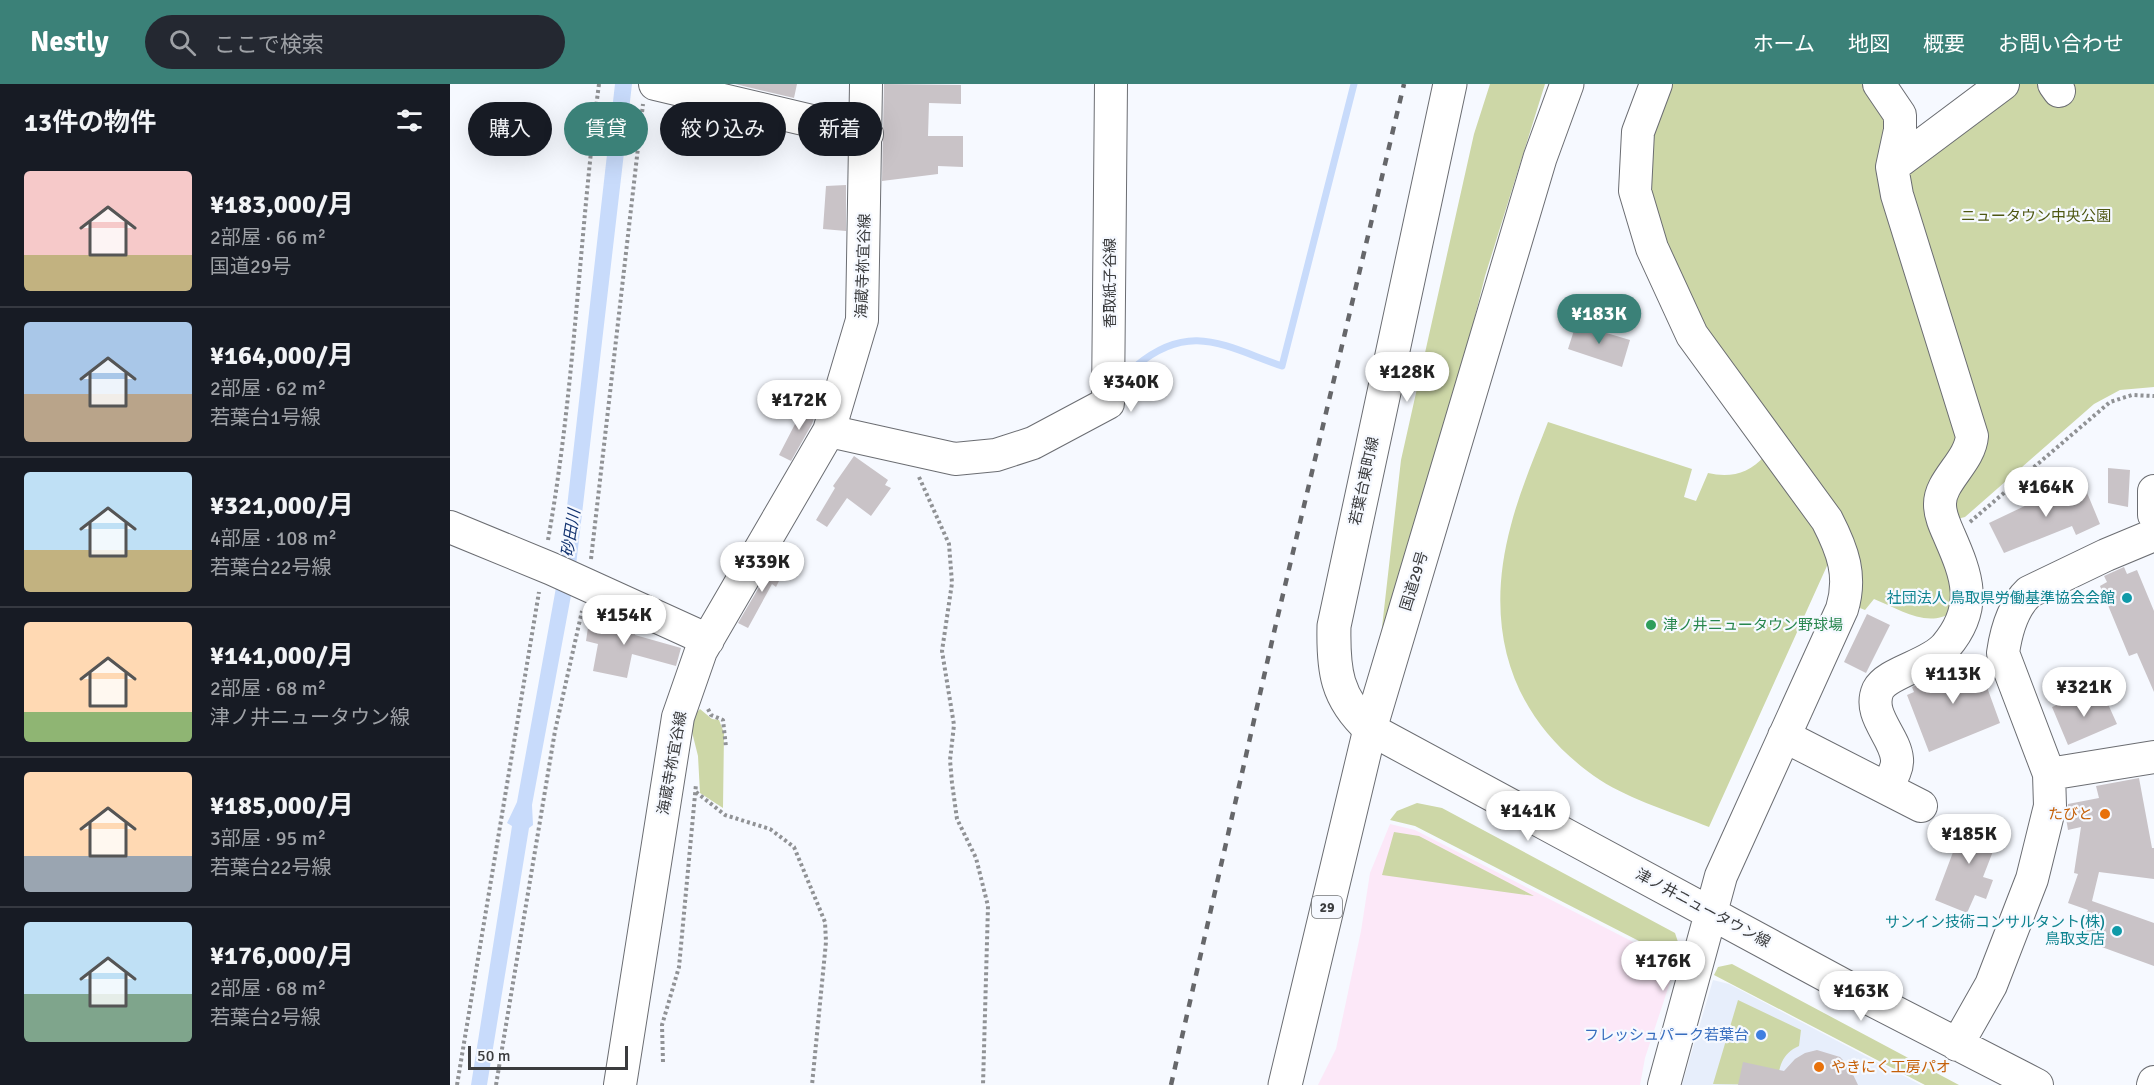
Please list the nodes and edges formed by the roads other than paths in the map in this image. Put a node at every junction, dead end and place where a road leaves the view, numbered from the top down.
1 (655, 84) edge
2 (866, 84) edge
3 (1111, 84) edge
4 (1450, 84) edge
5 (1567, 84) edge
6 (1656, 84) edge
7 (1879, 84) edge
8 (2003, 84) edge
9 (866, 102) edge
10 (798, 118) edge
11 (866, 156) edge
12 (1892, 167) junction
13 (829, 431) junction
14 (2154, 491) edge
15 (2154, 515) edge
16 (450, 527) edge
17 (2154, 535) edge
18 (708, 640) junction
19 (1370, 729) junction
20 (1784, 735) junction
21 (2154, 757) edge
22 (2049, 774) junction
23 (1886, 788) junction
24 (1921, 806) dead end
25 (1709, 911) junction
26 (1957, 1046) junction
27 (620, 1085) edge
28 (1285, 1085) edge
29 (1664, 1085) edge
30 (2037, 1085) edge

1 - 10 street
2 - 9 street, 海蔵寺祢宜谷線
3 - 13 street, 香取紙子谷線
4 - 19 main road, 若葉台東町線
5 - 19 main road, 国道29号 / 29
6 - 20 street
7 - 12 street
8 - 12 street
11 - 13 street, 海蔵寺祢宜谷線
12 - 23 street
13 - 18 street, 海蔵寺祢宜谷線
14 - 15 street
16 - 18 street
17 - 22 street
18 - 27 street, 海蔵寺祢宜谷線
19 - 25 street, 津ノ井ニュータウン線
19 - 28 main road, 国道29号 / 29
20 - 23 street
20 - 25 street
21 - 22 street
22 - 26 street
23 - 24 street
25 - 26 street, 津ノ井ニュータウン線
25 - 29 street
26 - 30 street, 津ノ井ニュータウン線

